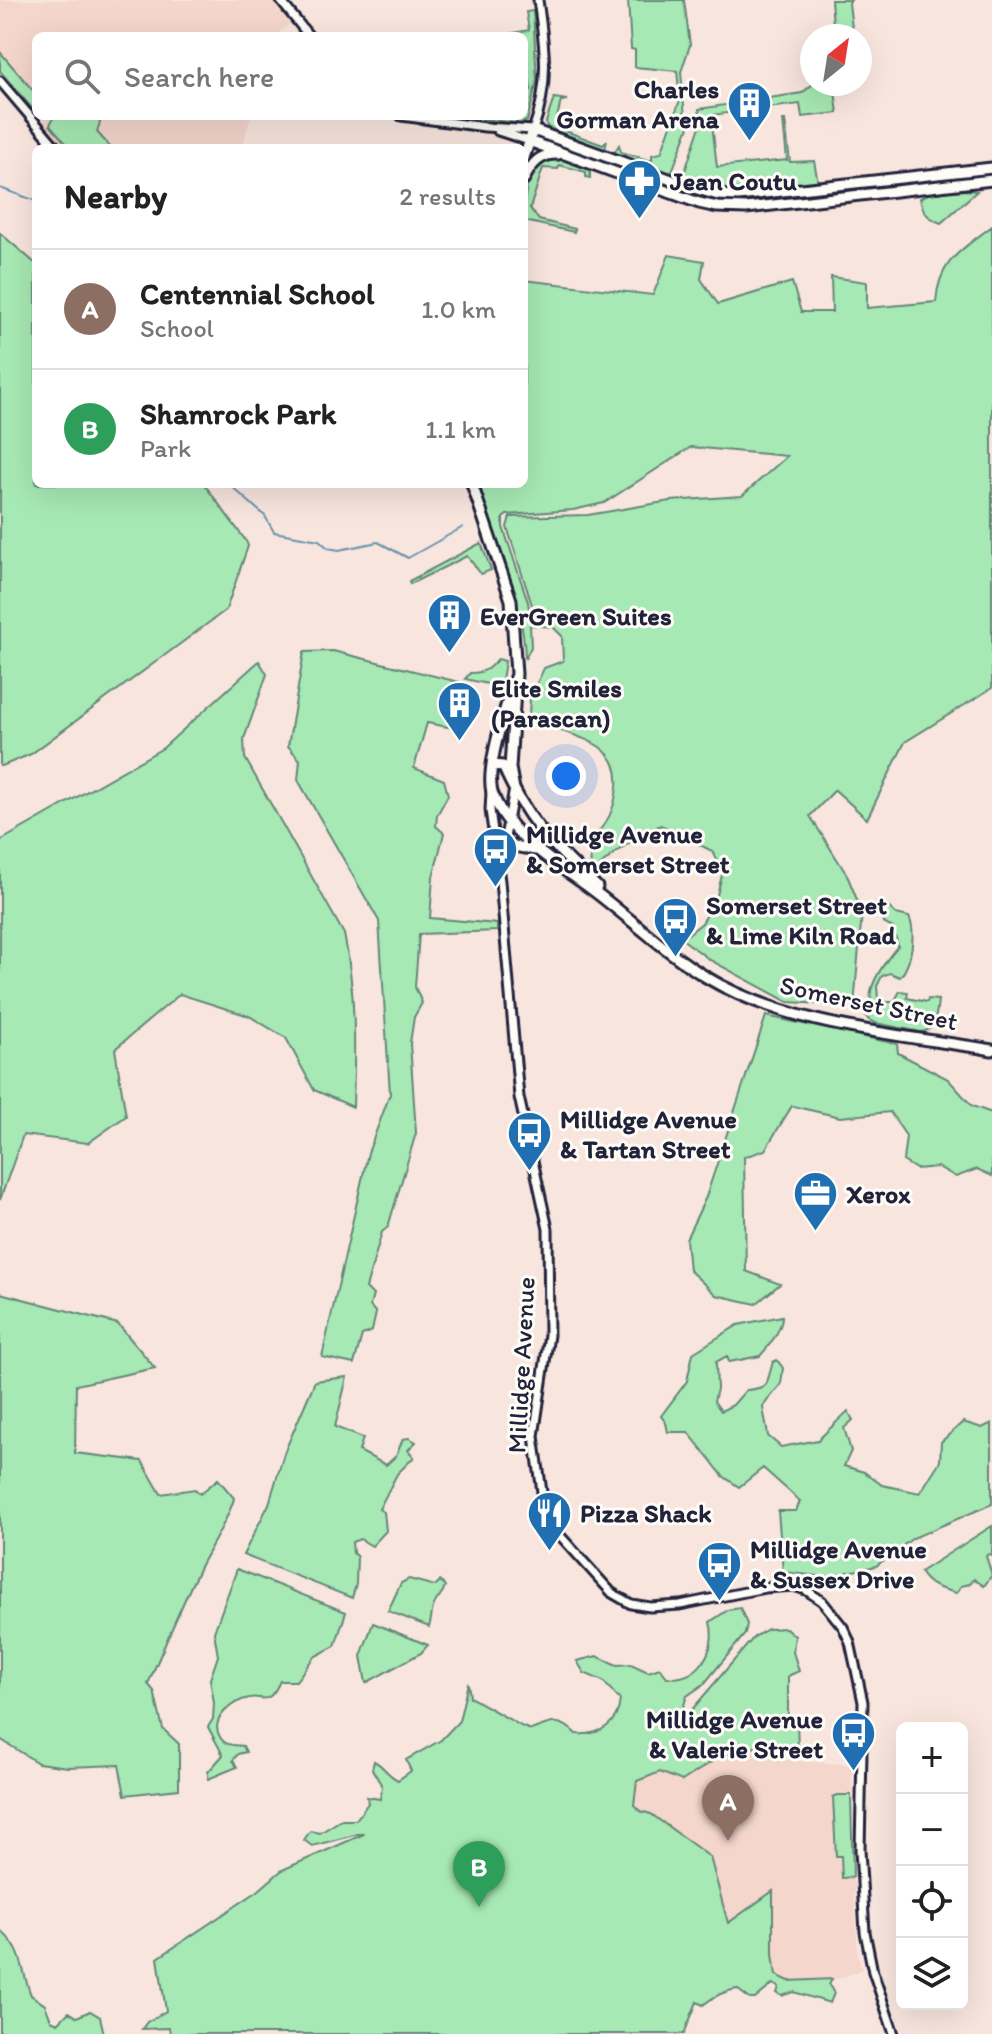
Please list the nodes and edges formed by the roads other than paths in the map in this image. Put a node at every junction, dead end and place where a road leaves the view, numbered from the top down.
1 (280, 0) edge
2 (538, 0) edge
3 (306, 32) edge
4 (0, 81) edge
5 (32, 119) edge
6 (33, 120) edge
7 (432, 120) edge
8 (485, 127) junction
9 (533, 130) junction
10 (529, 141) junction
11 (54, 144) edge
12 (528, 144) edge
13 (566, 155) junction
14 (992, 168) edge
15 (528, 172) edge
16 (992, 180) edge
17 (473, 488) edge
18 (516, 674) junction
19 (492, 765) junction
20 (514, 789) junction
21 (491, 790) junction
22 (508, 820) junction
23 (542, 853) junction
24 (501, 856) junction
25 (500, 881) junction
26 (622, 912) junction
27 (992, 1050) edge
28 (894, 2034) edge

1 - 3 street
2 - 9 street
4 - 5 street
6 - 11 street
7 - 8 street
8 - 9 street
8 - 10 street
9 - 10 main road
9 - 14 main road
10 - 12 main road
10 - 13 main road
13 - 15 main road
13 - 16 main road
17 - 18 main road, Millidge Avenue
18 - 19 main road, Millidge Avenue
18 - 20 main road, Millidge Avenue
19 - 20 main road
19 - 21 main road, Millidge Avenue
20 - 22 street, Millidge Avenue
20 - 26 main road, Somerset Street
21 - 22 main road, Somerset Street
21 - 25 street, Millidge Avenue
22 - 23 main road, Somerset Street
22 - 24 street, Millidge Avenue
23 - 24 main road
23 - 26 main road, Somerset Street
24 - 25 street, Millidge Avenue
25 - 28 street, Millidge Avenue
26 - 27 main road, Somerset Street

